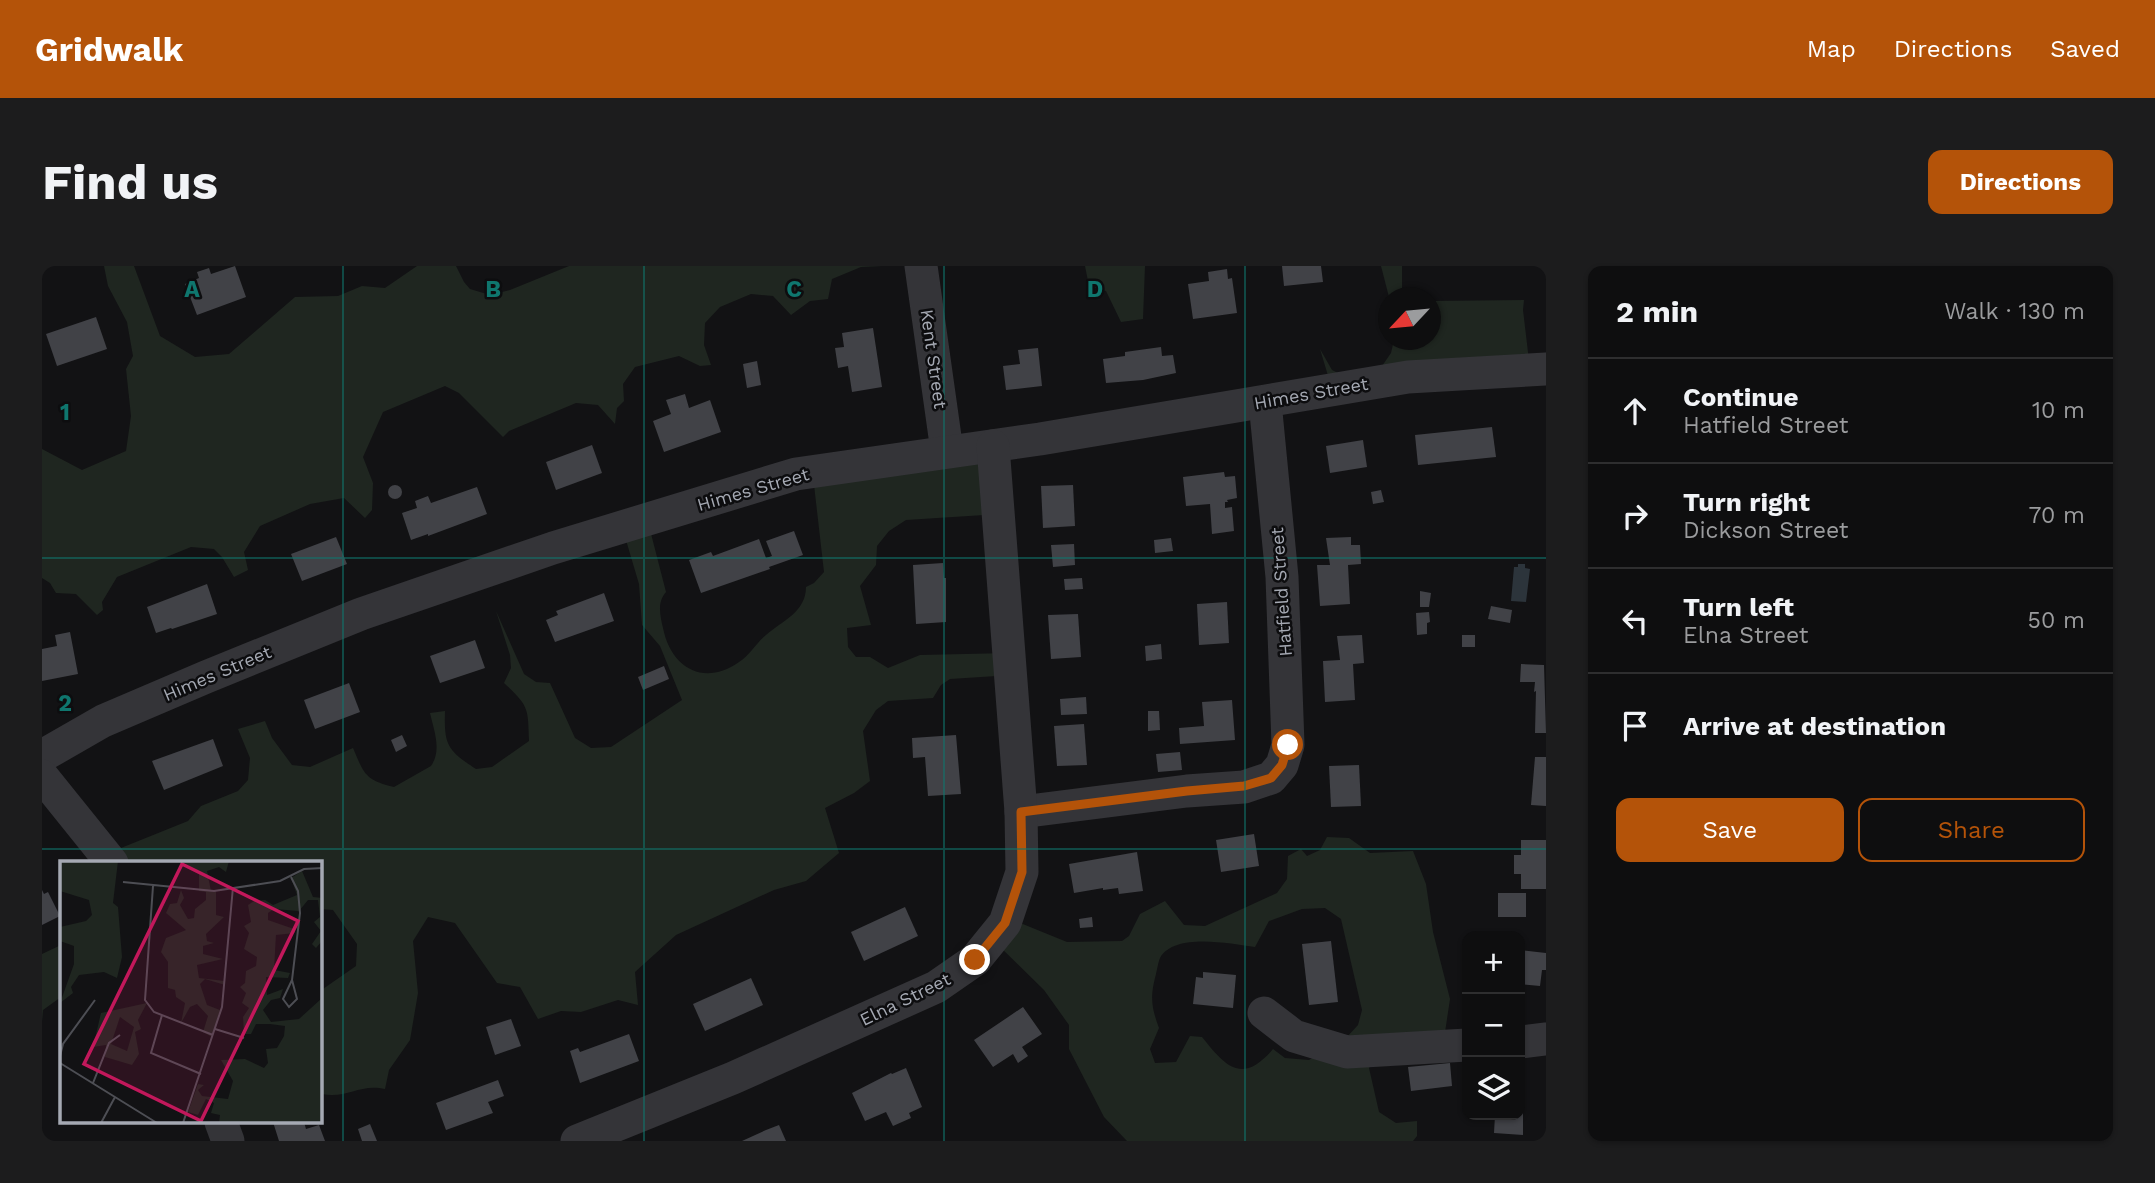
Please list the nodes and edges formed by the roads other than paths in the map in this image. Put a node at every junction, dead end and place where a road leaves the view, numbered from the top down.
1 (920, 266) edge
2 (1546, 369) edge
3 (1265, 402) junction
4 (993, 446) junction
5 (947, 451) junction
6 (42, 756) edge
7 (42, 776) edge
8 (1021, 812) junction
9 (109, 861) edge
10 (1264, 1013) dead end
11 (1546, 1040) edge
12 (1525, 1042) edge
13 (1462, 1045) edge
14 (222, 1124) edge
15 (228, 1141) edge
16 (578, 1141) edge

1 - 5 street, Kent Street
2 - 3 street, Himes Street
3 - 4 street, Himes Street
3 - 8 street, Hatfield Street
4 - 5 street, Himes Street
4 - 8 street, Elna Street
5 - 6 street, Himes Street
7 - 9 street
8 - 16 street, Elna Street
10 - 13 street
11 - 12 street
14 - 15 street

